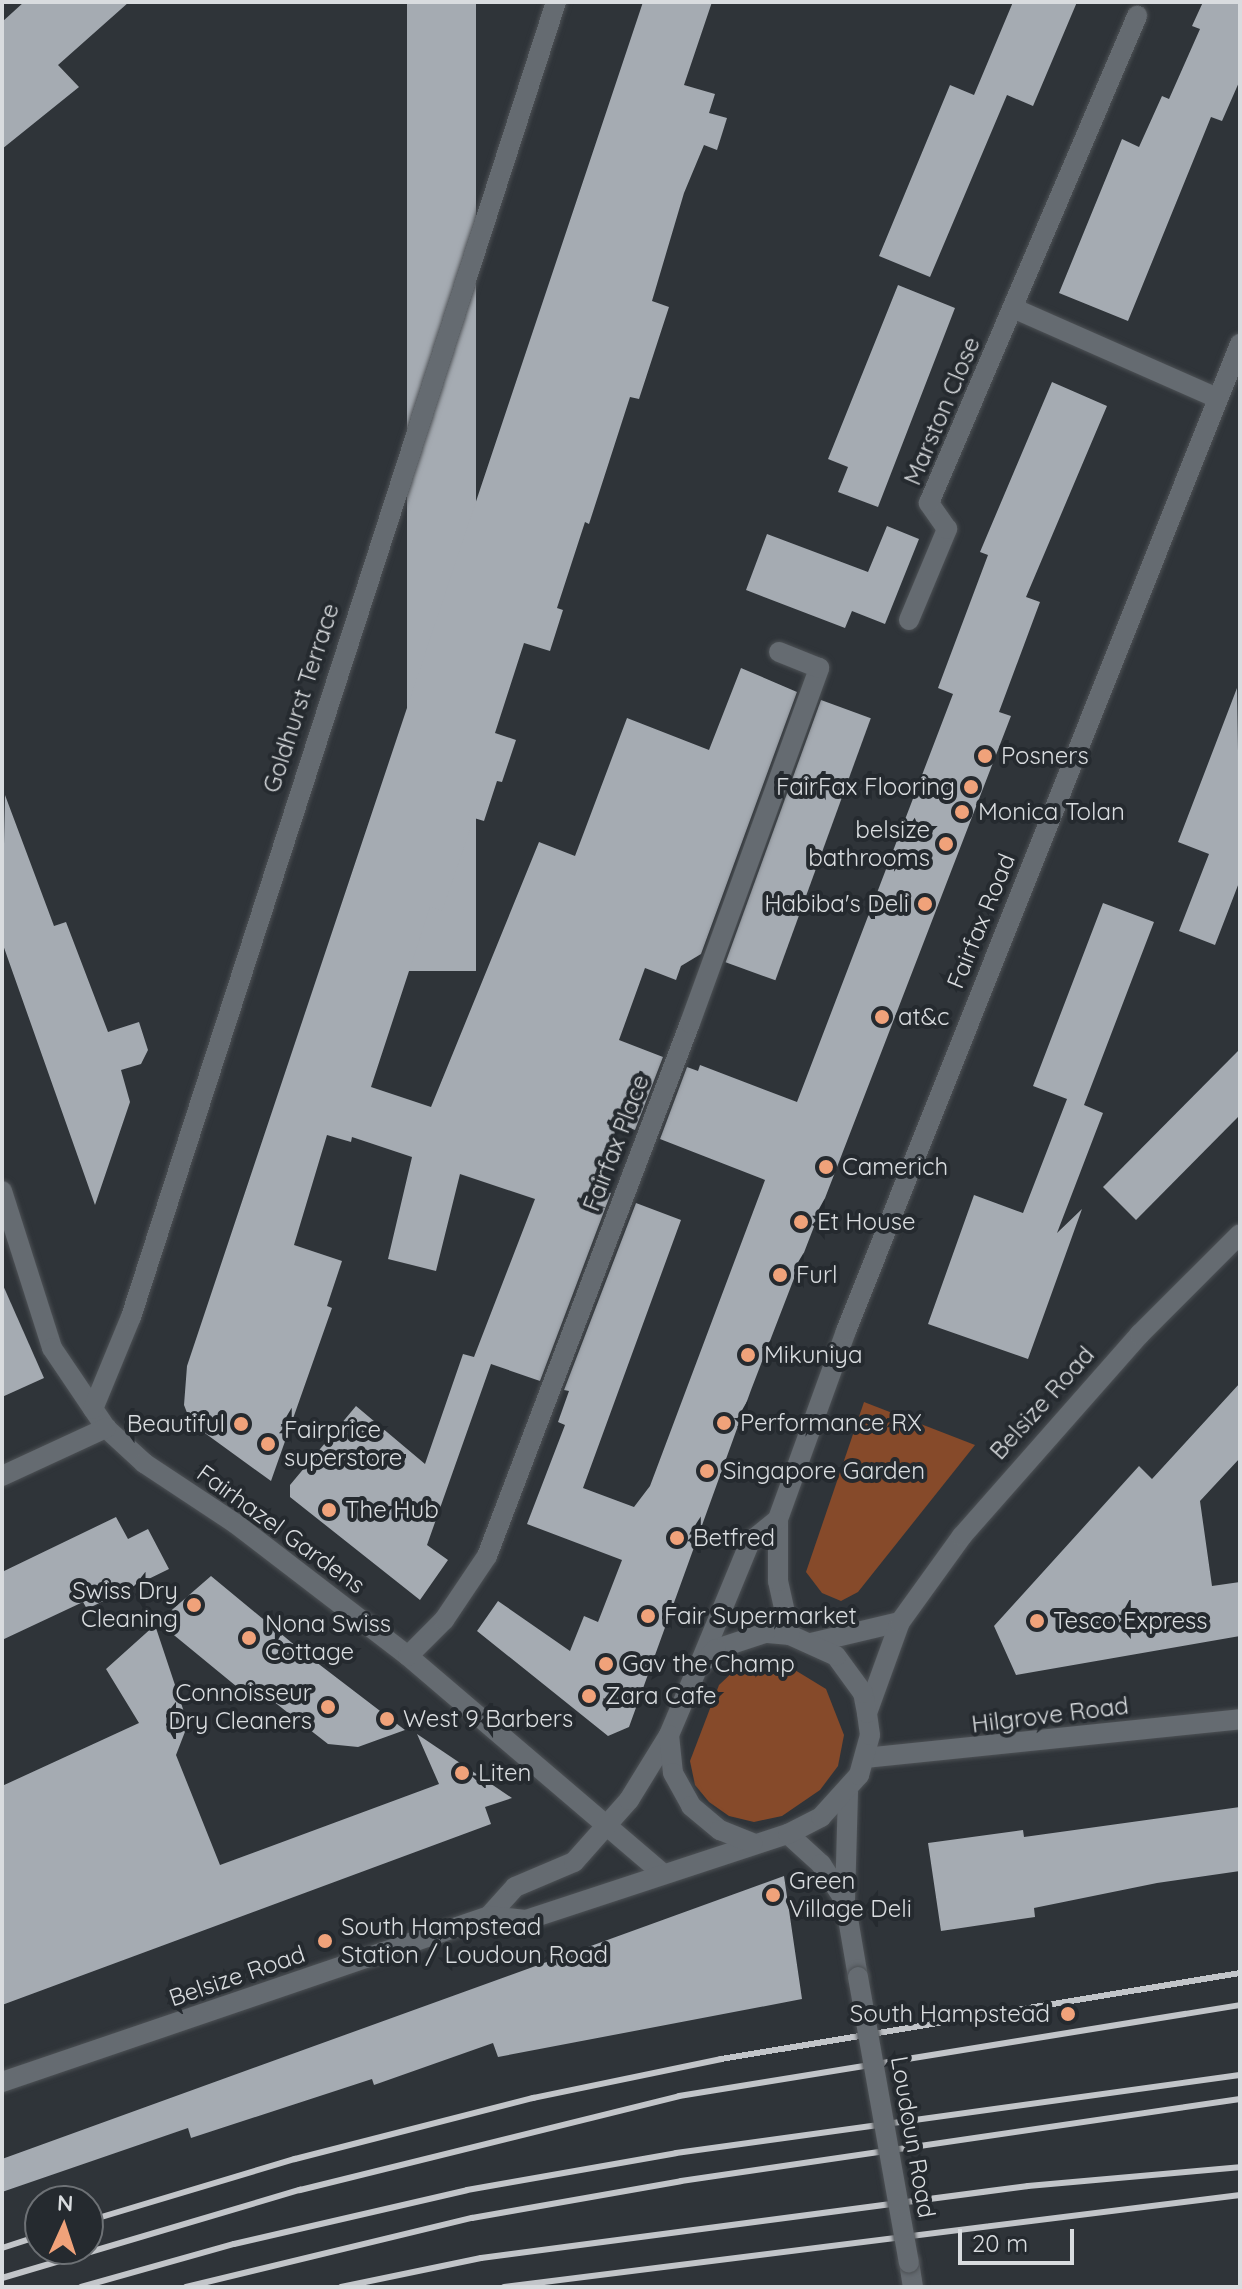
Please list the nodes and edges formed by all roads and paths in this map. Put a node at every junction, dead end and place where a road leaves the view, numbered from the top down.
1 (556, 2) edge
2 (1137, 16) dead end
3 (1015, 309) junction
4 (1240, 344) edge
5 (1217, 398) junction
6 (909, 620) dead end
7 (779, 652) dead end
8 (2, 1191) edge
9 (1240, 1234) edge
10 (93, 1409) junction
11 (106, 1428) junction
12 (2, 1476) edge
13 (778, 1519) junction
14 (900, 1622) junction
15 (790, 1635) junction
16 (811, 1643) junction
17 (408, 1656) junction
18 (697, 1669) junction
19 (867, 1713) junction
20 (1240, 1719) edge
21 (669, 1735) junction
22 (865, 1758) junction
23 (848, 1792) junction
24 (608, 1826) junction
25 (788, 1834) junction
26 (753, 1843) junction
27 (662, 1873) junction
28 (845, 1901) junction
29 (489, 1916) junction
30 (2, 2082) edge
31 (913, 2287) edge

1 - 10 street, Goldhurst Terrace
2 - 3 street, Marston Close
3 - 5 street
3 - 6 street, Marston Close
4 - 5 street, Fairfax Road
5 - 13 street, Fairfax Road
7 - 17 street, Fairfax Place
8 - 10 street, Fairhazel Gardens
9 - 14 street, Belsize Road
10 - 11 street, Fairhazel Gardens
11 - 12 street
11 - 17 street, Fairhazel Gardens
13 - 15 street, Fairfax Road
13 - 18 street, Fairfax Road
14 - 16 street
14 - 19 street, Belsize Road
15 - 16 street
15 - 18 street
16 - 19 street
17 - 24 street, Fairhazel Gardens
18 - 21 street
19 - 22 street
20 - 22 street, Hilgrove Road
21 - 24 street, Belsize Road
21 - 26 street
22 - 23 street
23 - 25 street
23 - 28 street, Loudoun Road
24 - 27 street, Fairhazel Gardens
24 - 29 street, Belsize Road
25 - 26 street
25 - 28 street, Loudoun Road
26 - 27 street, Belsize Road
27 - 29 street, Belsize Road
28 - 31 street, Loudoun Road, bridge
29 - 30 street, Belsize Road

